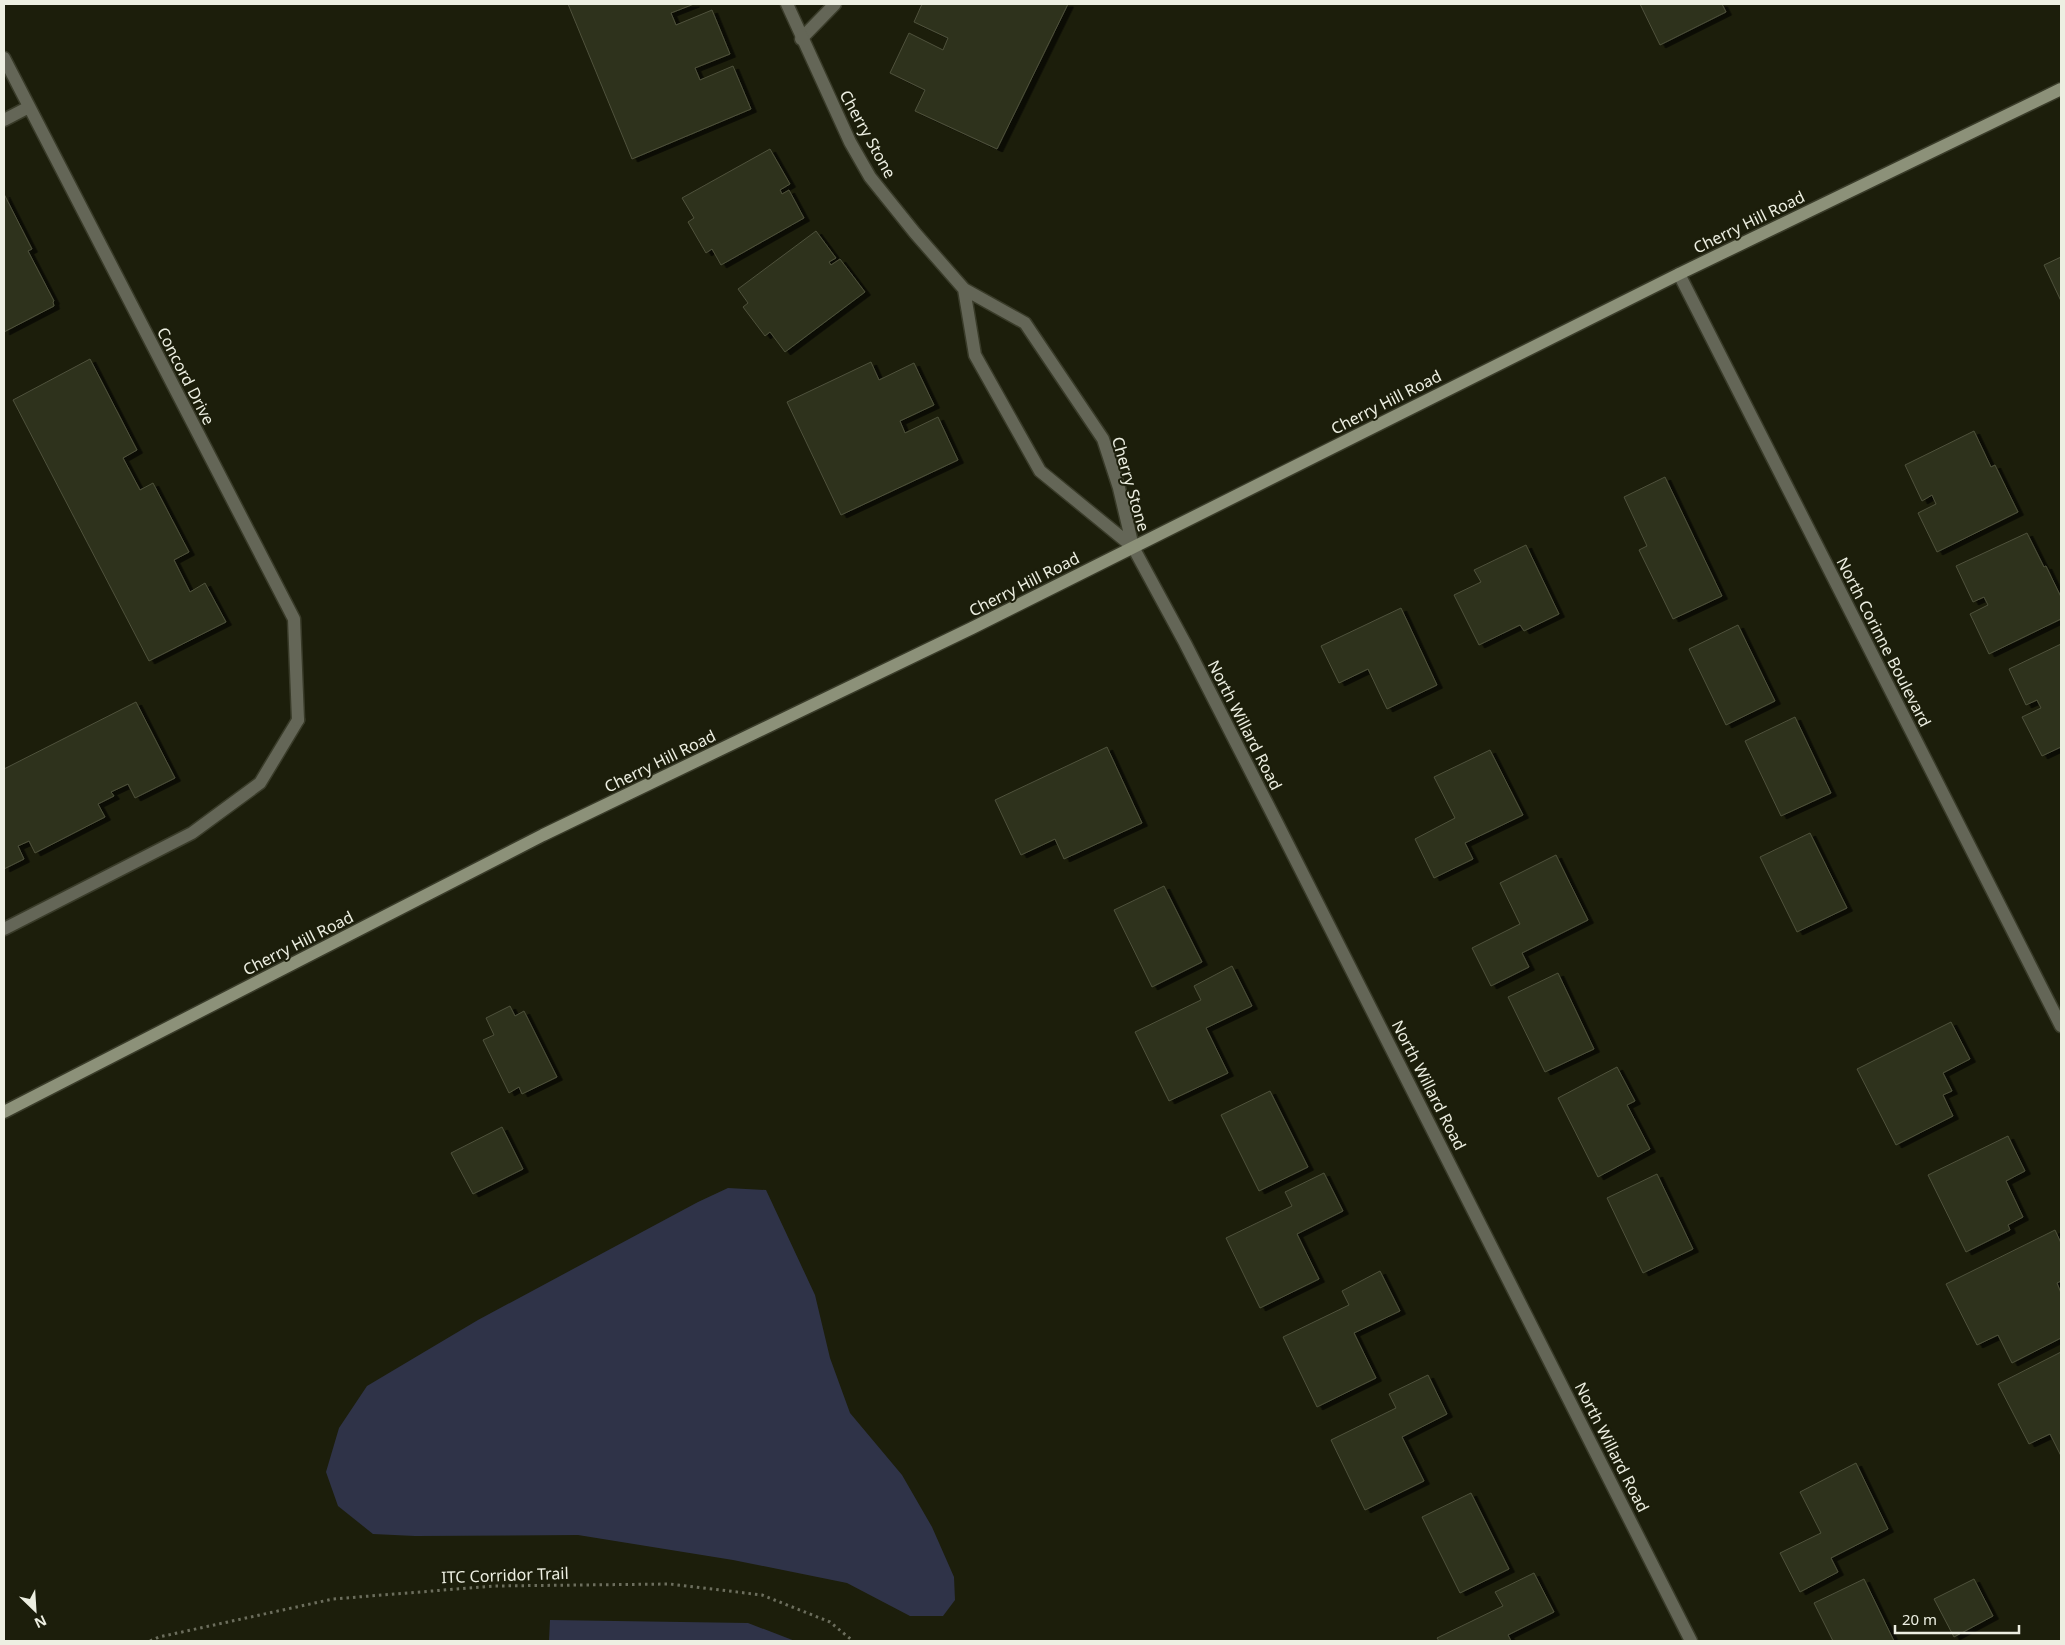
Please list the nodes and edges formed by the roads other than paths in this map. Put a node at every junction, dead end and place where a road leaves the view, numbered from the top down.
1 (786, 4) edge
2 (835, 4) edge
3 (801, 39) junction
4 (4, 58) edge
5 (2061, 88) edge
6 (29, 107) junction
7 (4, 120) edge
8 (1679, 274) junction
9 (964, 289) junction
10 (1132, 547) junction
11 (4, 928) edge
12 (2061, 1026) edge
13 (4, 1112) edge
14 (1691, 1641) edge

1 - 3 street, Cherry Stone
2 - 3 street
3 - 9 street, Cherry Stone
4 - 6 street, Concord Drive
5 - 8 main road, Cherry Hill Road
6 - 7 street
6 - 11 street, Concord Drive
8 - 10 main road, Cherry Hill Road
8 - 12 street, North Corinne Boulevard
9 - 10 street, Cherry Stone
9 - 10 street, Cherry Stone
10 - 13 main road, Cherry Hill Road
10 - 14 street, North Willard Road

